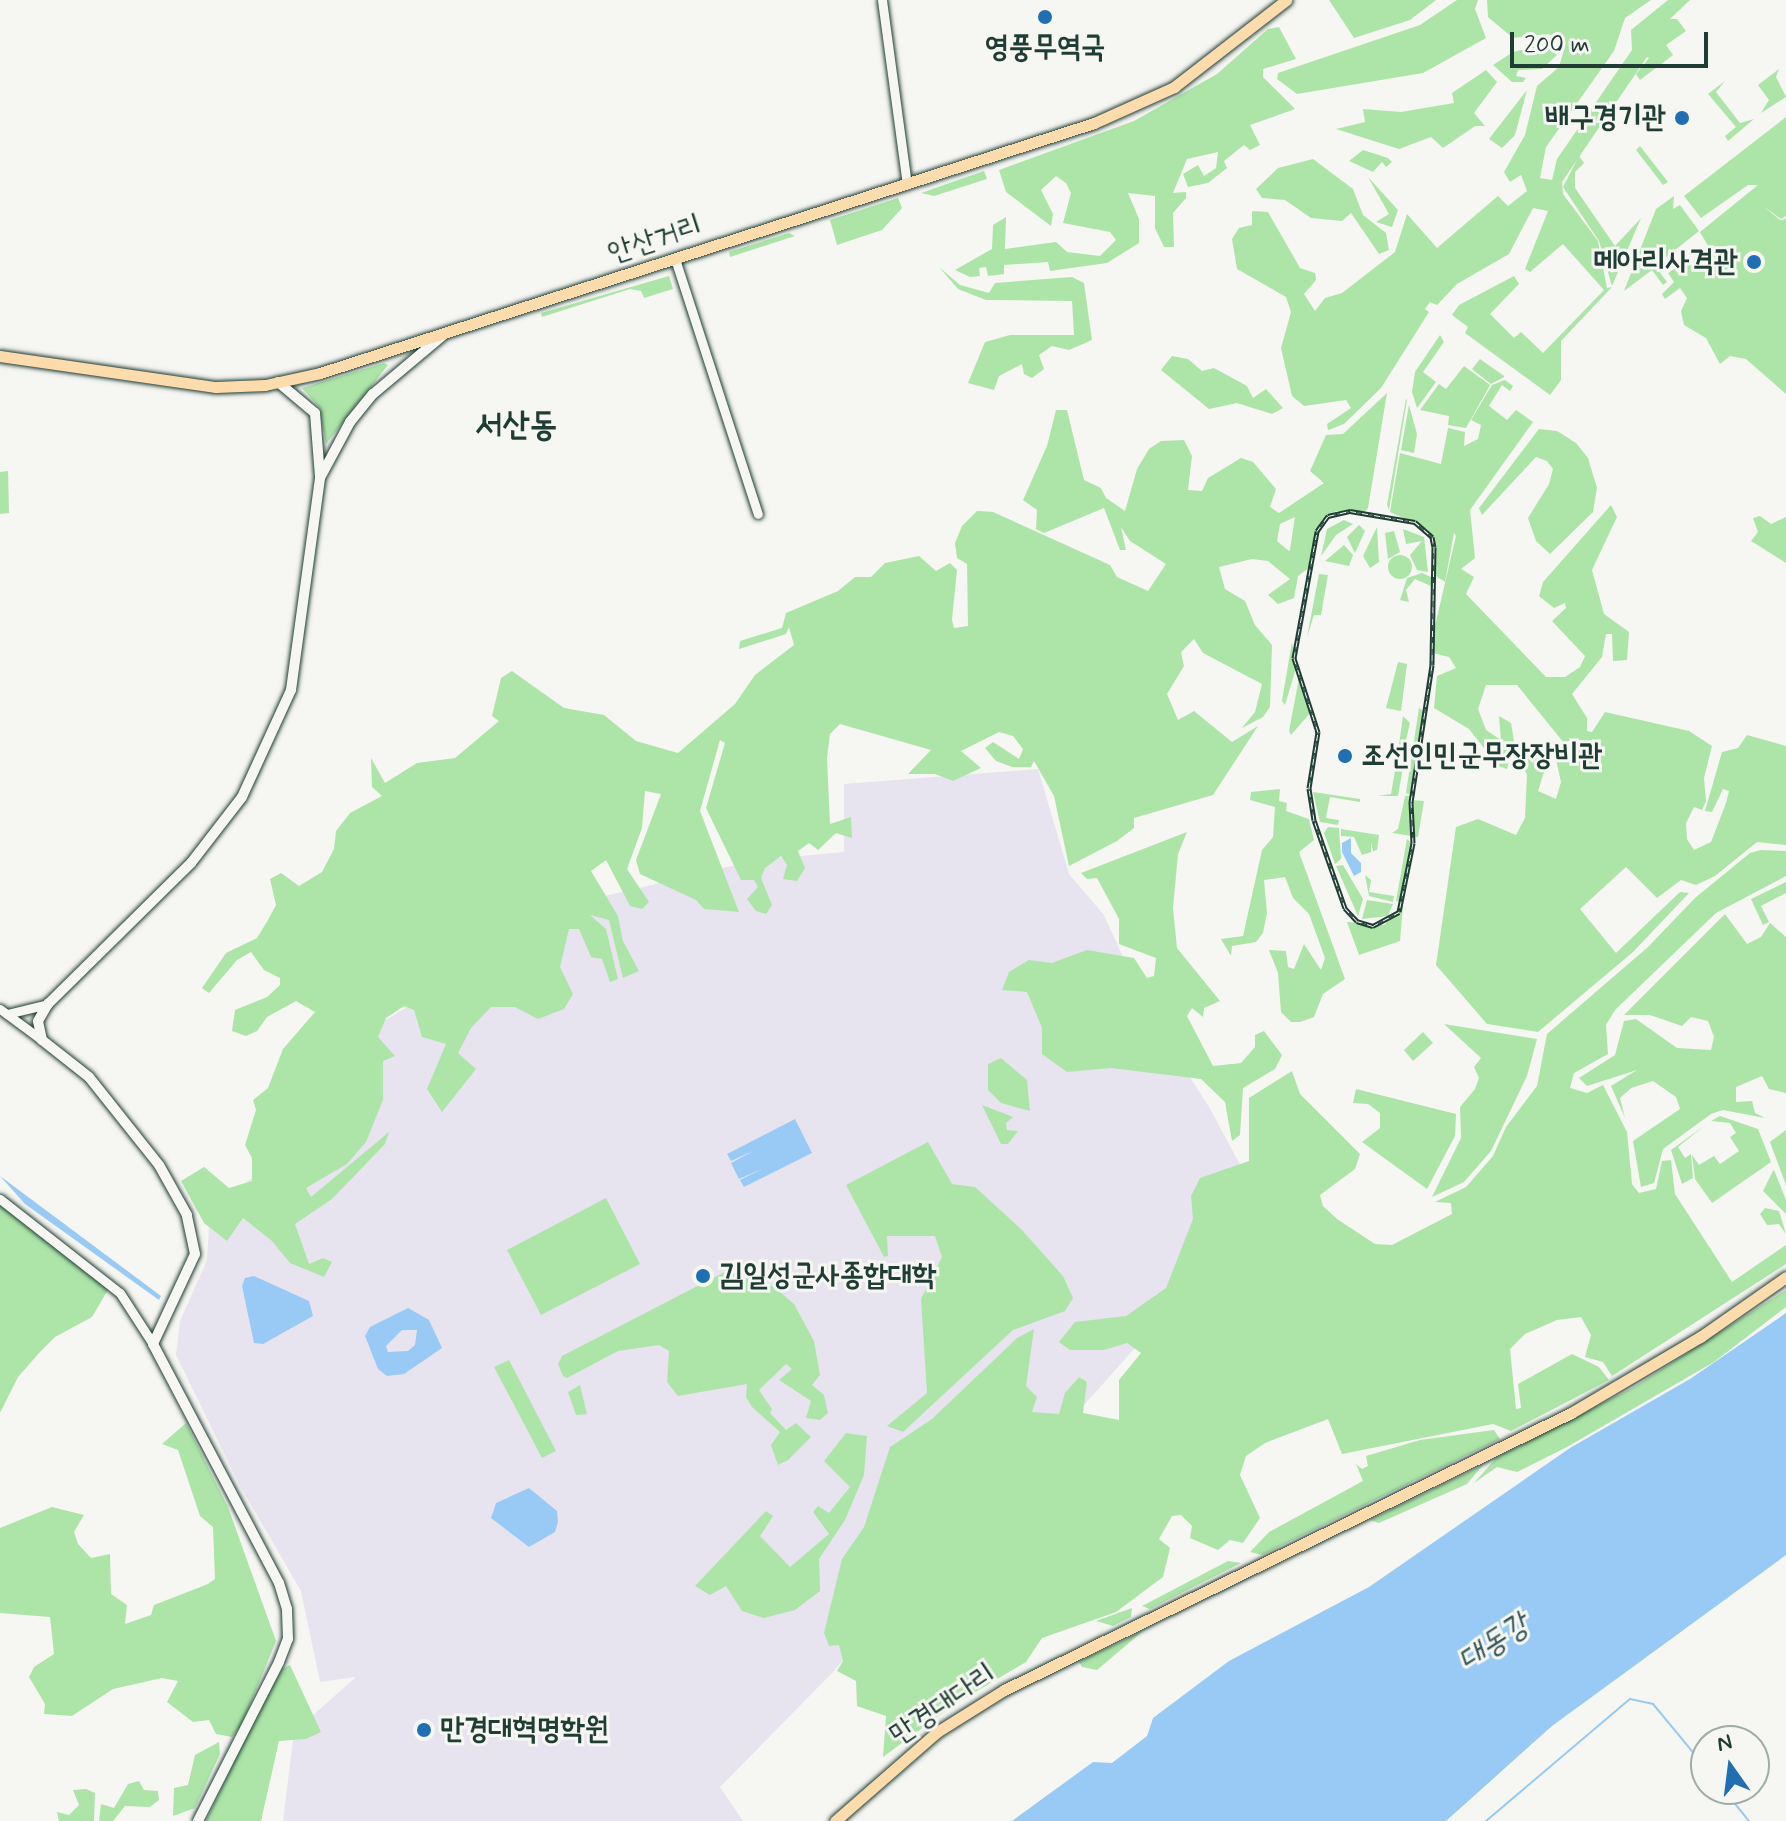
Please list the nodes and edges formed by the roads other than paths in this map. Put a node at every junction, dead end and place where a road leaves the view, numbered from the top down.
1 (882, 0) edge
2 (1286, 0) edge
3 (907, 184) junction
4 (675, 259) junction
5 (451, 331) junction
6 (0, 356) edge
7 (278, 382) junction
8 (320, 478) junction
9 (758, 514) dead end
10 (48, 1004) junction
11 (4, 1012) edge
12 (42, 1040) junction
13 (0, 1199) edge
14 (1786, 1277) edge
15 (153, 1344) junction
16 (198, 1821) edge
17 (835, 1821) edge

1 - 3 street
2 - 3 main road, 안산거리
3 - 4 main road, 안산거리
4 - 5 main road, 안산거리
4 - 9 street
5 - 7 main road, 안산거리
5 - 8 main road
6 - 7 main road, 안산거리
7 - 8 main road
8 - 10 main road
10 - 11 street
10 - 12 main road
11 - 12 street
12 - 15 main road
13 - 15 street
14 - 17 main road, 만경대다리
15 - 16 main road

